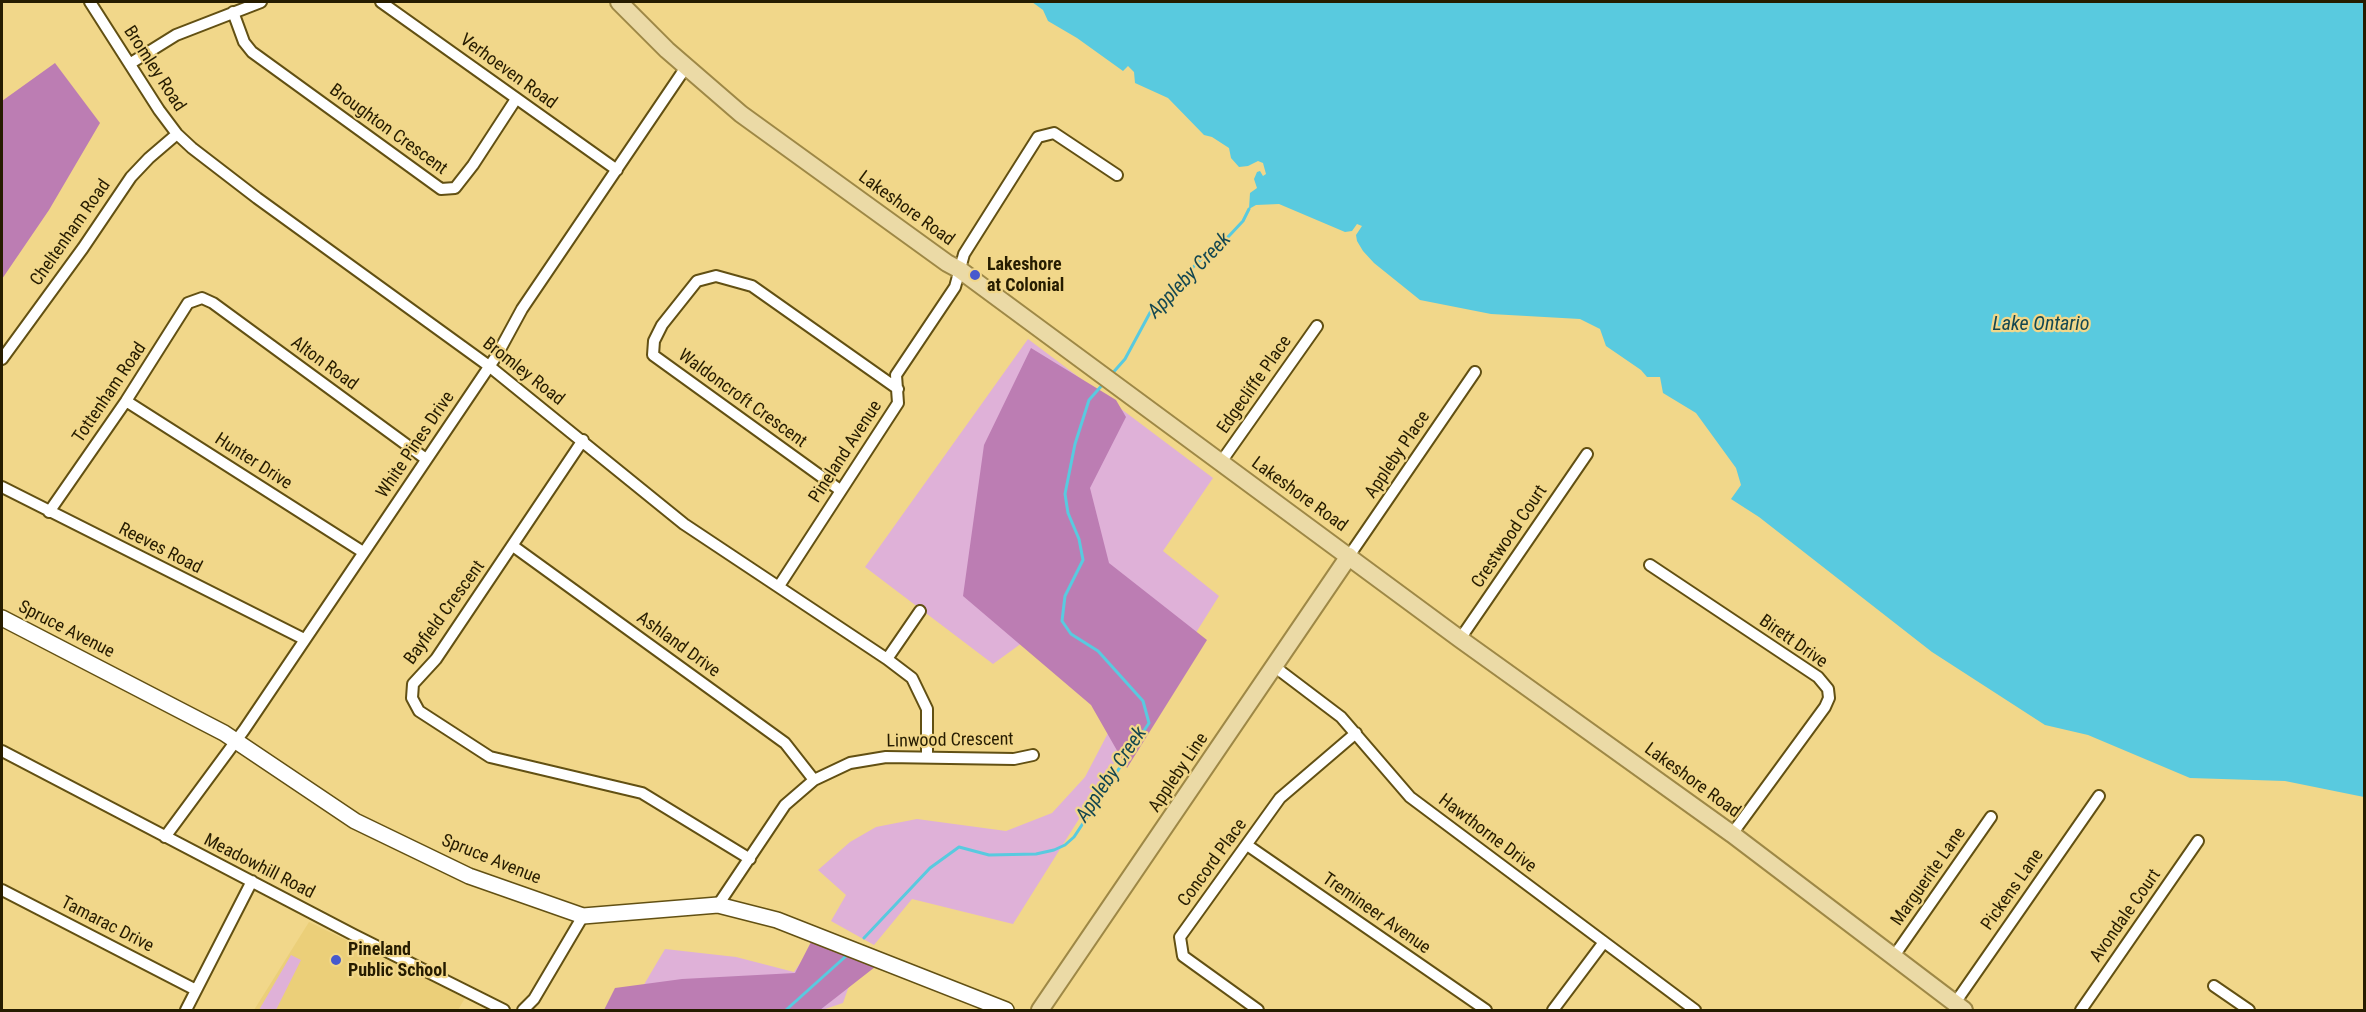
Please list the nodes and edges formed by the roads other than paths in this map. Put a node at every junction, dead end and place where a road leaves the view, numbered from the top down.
1 (90, 2) edge
2 (261, 2) edge
3 (619, 2) edge
4 (387, 3) edge
5 (233, 12) junction
6 (130, 63) junction
7 (686, 67) junction
8 (516, 99) junction
9 (177, 134) junction
10 (616, 170) junction
11 (1117, 175) dead end
12 (960, 270) junction
13 (202, 298) joint
14 (1317, 326) dead end
15 (2, 359) edge
16 (489, 366) junction
17 (1475, 372) dead end
18 (898, 389) junction
19 (126, 400) junction
20 (583, 440) junction
21 (1587, 454) dead end
22 (426, 459) junction
23 (1221, 462) junction
24 (2, 487) edge
25 (840, 490) junction
26 (49, 512) junction
27 (513, 546) junction
28 (363, 552) junction
29 (1349, 556) junction
30 (1650, 565) dead end
31 (779, 586) junction
32 (920, 611) dead end
33 (2, 618) edge
34 (304, 639) junction
35 (1460, 639) junction
36 (887, 659) junction
37 (1275, 667) junction
38 (1356, 733) junction
39 (236, 741) junction
40 (2, 751) edge
41 (1033, 755) dead end
42 (927, 757) junction
43 (814, 780) junction
44 (2099, 796) dead end
45 (1991, 817) dead end
46 (1732, 834) junction
47 (165, 837) junction
48 (2198, 841) dead end
49 (1247, 845) junction
50 (750, 859) junction
51 (252, 881) junction
52 (2, 890) edge
53 (718, 905) junction
54 (584, 916) junction
55 (1604, 942) junction
56 (1894, 956) junction
57 (2214, 986) dead end
58 (196, 990) junction
59 (1960, 1007) edge
60 (186, 1011) edge
61 (504, 1011) edge
62 (523, 1011) edge
63 (1005, 1011) edge
64 (1040, 1011) edge
65 (1257, 1011) edge
66 (1486, 1011) edge
67 (1553, 1011) edge
68 (1695, 1011) edge
69 (2081, 1011) edge
70 (2249, 1011) edge

1 - 6 street, Bromley Road
2 - 5 street
3 - 7 main road, Lakeshore Road
4 - 8 street, Verhoeven Road
5 - 6 street
5 - 8 street, Broughton Crescent
6 - 9 street, Bromley Road
7 - 10 street, White Pines Drive
7 - 12 main road, Lakeshore Road
8 - 10 street, Verhoeven Road
9 - 15 street, Cheltenham Road
9 - 16 street, Bromley Road
10 - 16 street, White Pines Drive
11 - 12 street, Pineland Avenue
12 - 18 street, Pineland Avenue
12 - 23 main road, Lakeshore Road
13 - 19 street, Tottenham Road
13 - 22 street, Alton Road
14 - 23 street, Edgecliffe Place
16 - 20 street, Bromley Road
16 - 22 street, White Pines Drive
17 - 29 street, Appleby Place
18 - 25 street, Pineland Avenue
18 - 25 street, Waldoncroft Crescent
19 - 26 street, Tottenham Road
19 - 28 street, Hunter Drive
20 - 27 street, Bayfield Crescent
20 - 31 street, Bromley Road
21 - 35 street, Crestwood Court
22 - 28 street, White Pines Drive
23 - 29 main road, Lakeshore Road
24 - 26 street, Reeves Road
25 - 31 street, Pineland Avenue
26 - 34 street, Reeves Road
27 - 43 street, Ashland Drive
27 - 50 street, Bayfield Crescent
28 - 34 street, White Pines Drive
29 - 35 main road, Lakeshore Road
29 - 37 main road, Appleby Line
30 - 46 street, Birett Drive
31 - 36 street, Bromley Road
32 - 36 street
33 - 39 street, Spruce Avenue
34 - 39 street, White Pines Drive
35 - 46 main road, Lakeshore Road
36 - 42 street, Bromley Road
37 - 38 street, Hawthorne Drive
37 - 64 main road, Appleby Line
38 - 49 street, Concord Place
38 - 55 street, Hawthorne Drive
39 - 47 street, White Pines Drive
39 - 54 street, Spruce Avenue
40 - 47 street, Meadowhill Road
41 - 42 street, Linwood Crescent
42 - 43 street, Linwood Crescent
43 - 50 street, Linwood Crescent
44 - 59 street, Pickens Lane
45 - 56 street, Marguerite Lane
46 - 56 main road, Lakeshore Road
47 - 51 street, Meadowhill Road
48 - 69 street, Avondale Court
49 - 65 street, Concord Place
49 - 66 street, Tremineer Avenue
50 - 53 street, Linwood Crescent
51 - 58 street
51 - 61 street, Meadowhill Road
52 - 58 street, Tamarac Drive
53 - 54 street, Spruce Avenue
53 - 63 street, Spruce Avenue
54 - 62 street
55 - 67 street
55 - 68 street, Hawthorne Drive
56 - 59 main road, Lakeshore Road
57 - 70 street
58 - 60 street

